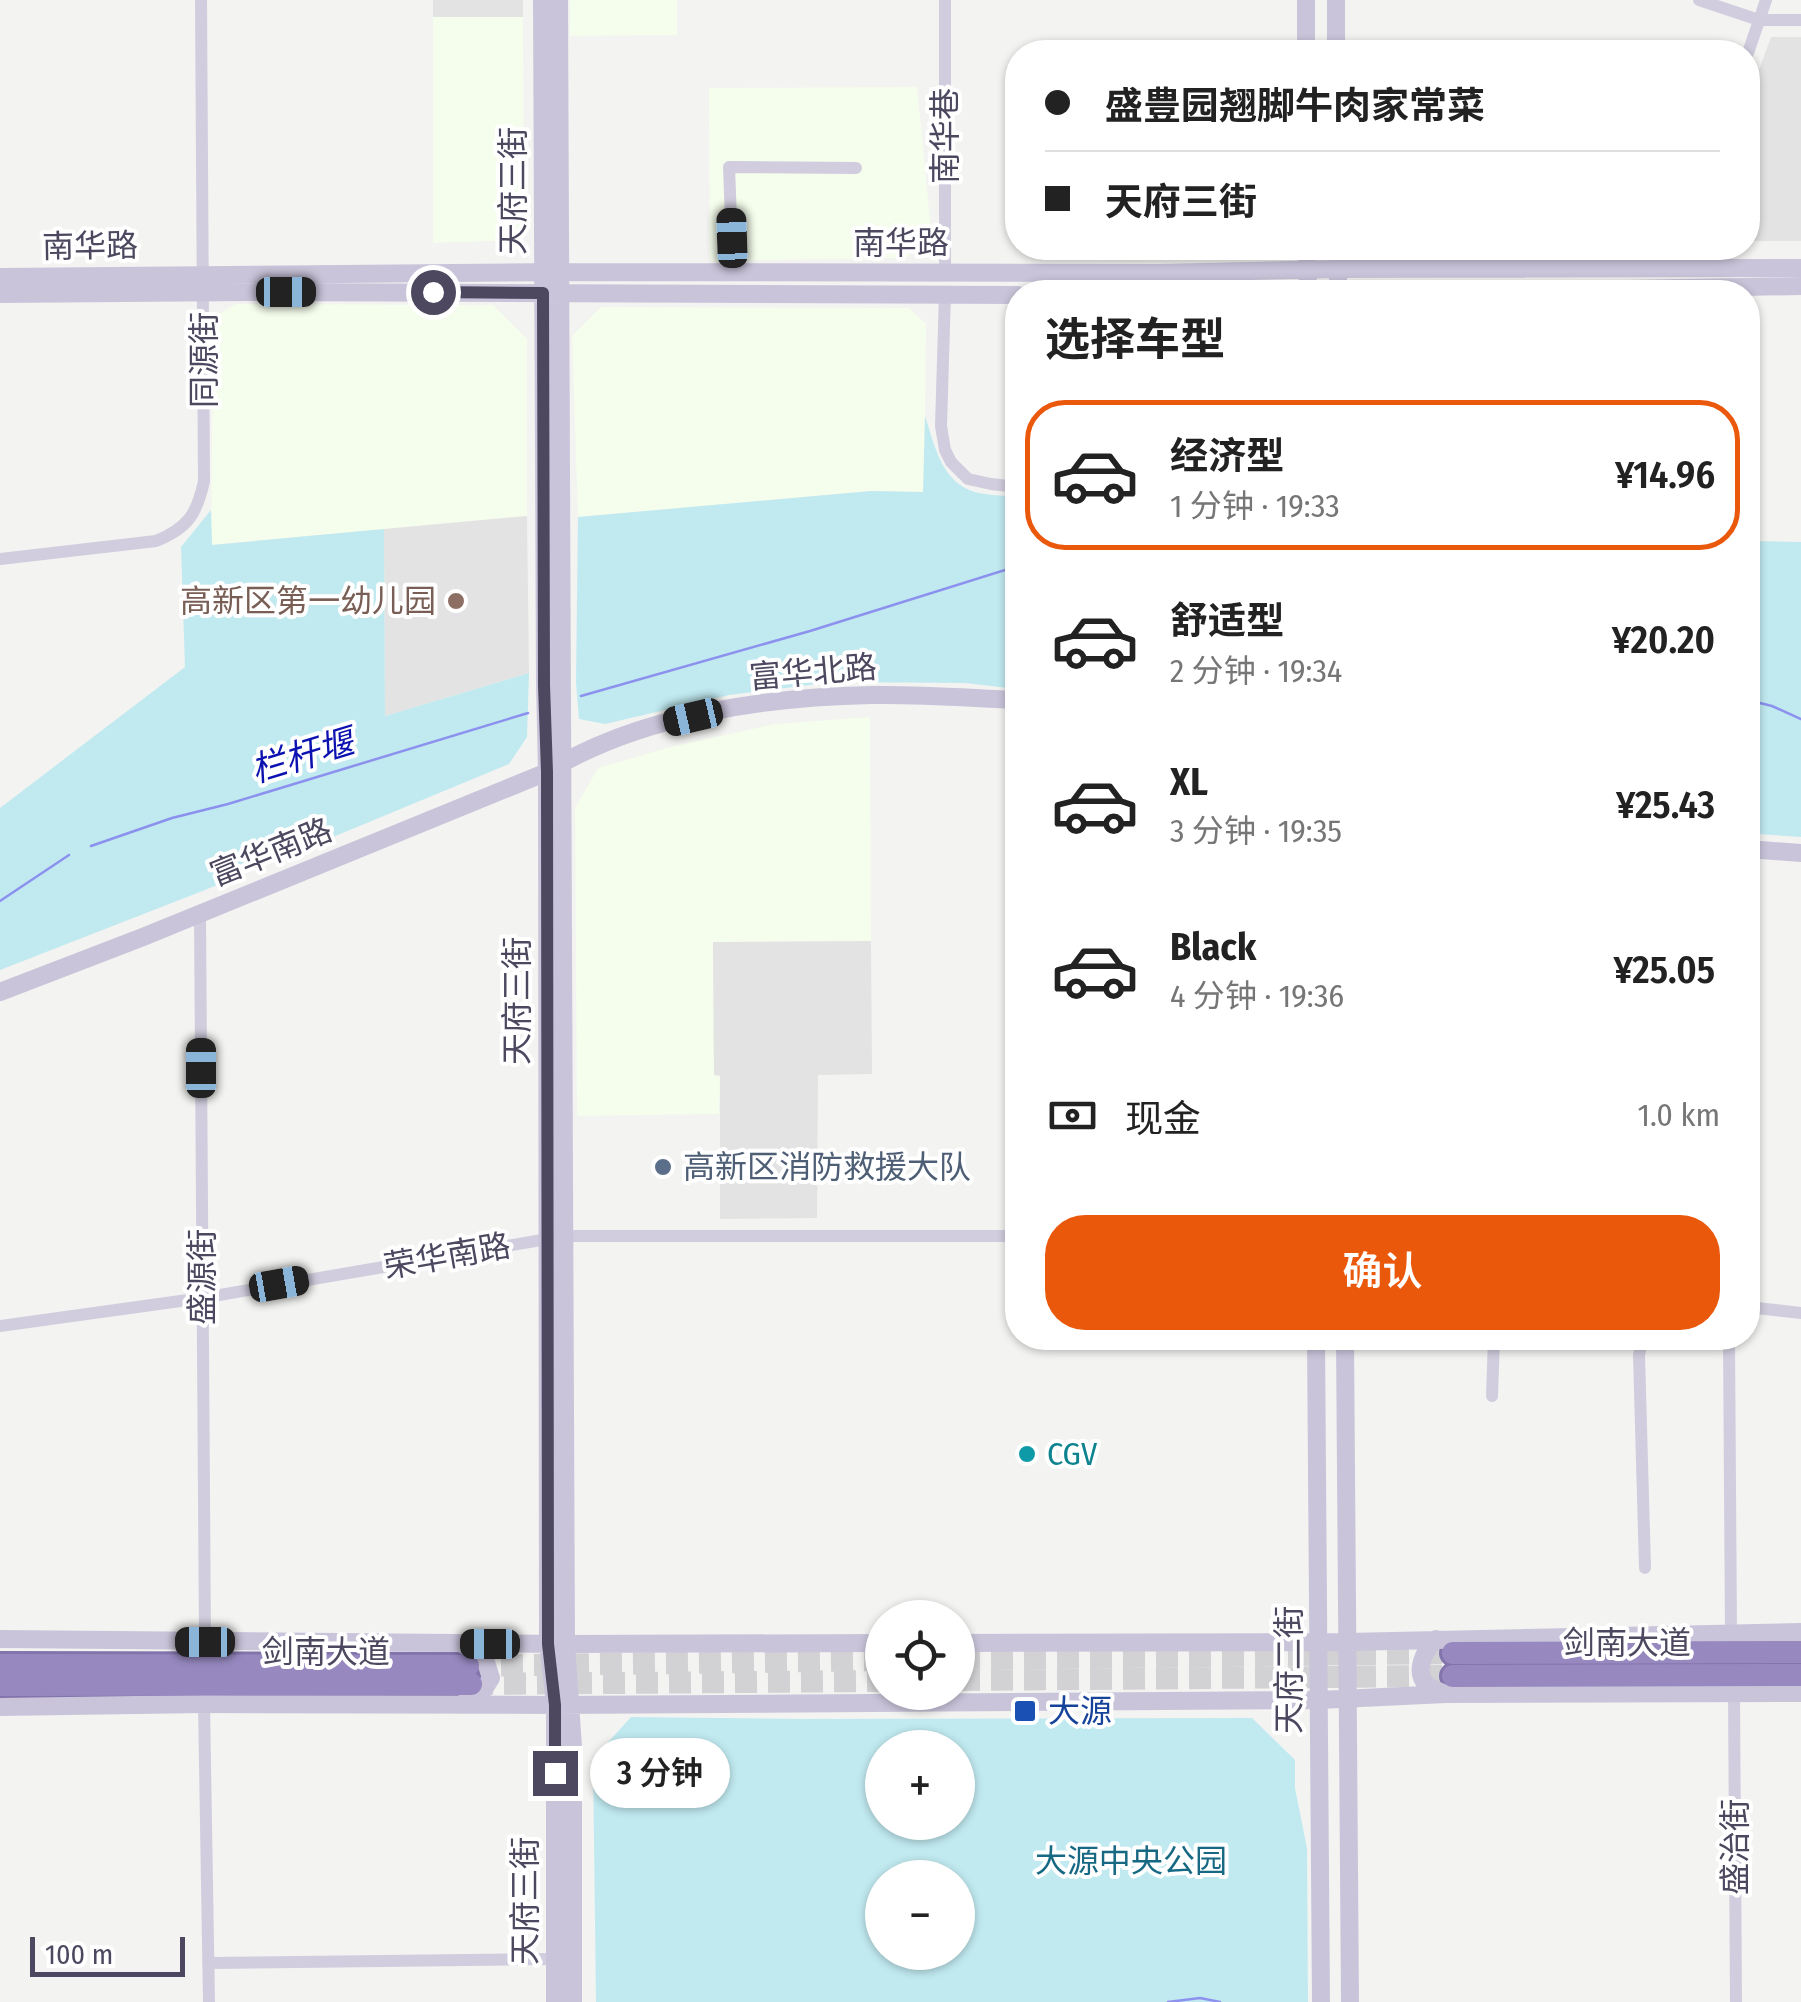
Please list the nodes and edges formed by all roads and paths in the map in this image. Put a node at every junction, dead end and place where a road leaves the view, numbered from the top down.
1 (201, 0) edge
2 (542, 0) edge
3 (558, 0) edge
4 (945, 0) edge
5 (1306, 0) edge
6 (1336, 0) edge
7 (1699, 0) edge
8 (1766, 0) edge
9 (1759, 20) junction
10 (1801, 20) edge
11 (1306, 40) edge
12 (1336, 40) edge
13 (1752, 40) edge
14 (856, 168) dead end
15 (1308, 260) edge
16 (1338, 260) edge
17 (1673, 260) edge
18 (1801, 268) edge
19 (1308, 269) junction
20 (1338, 269) junction
21 (1670, 269) junction
22 (551, 272) junction
23 (732, 272) junction
24 (945, 272) junction
25 (0, 277) edge
26 (1308, 280) edge
27 (1338, 280) edge
28 (1711, 280) edge
29 (1738, 280) edge
30 (204, 284) junction
31 (1760, 284) edge
32 (1801, 286) edge
33 (552, 293) junction
34 (0, 294) edge
35 (945, 294) junction
36 (1005, 295) edge
37 (1005, 485) edge
38 (0, 559) edge
39 (1005, 700) edge
40 (555, 767) junction
41 (1760, 850) edge
42 (1801, 853) edge
43 (200, 913) junction
44 (0, 992) edge
45 (1005, 1236) edge
46 (556, 1237) junction
47 (202, 1298) junction
48 (1760, 1308) edge
49 (1801, 1313) edge
50 (0, 1326) edge
51 (1316, 1350) edge
52 (1345, 1350) edge
53 (1494, 1350) edge
54 (1640, 1350) edge
55 (1729, 1350) edge
56 (1492, 1396) dead end
57 (1645, 1568) dead end
58 (1801, 1632) edge
59 (1732, 1634) junction
60 (0, 1639) edge
61 (205, 1642) junction
62 (1318, 1642) junction
63 (1348, 1642) junction
64 (865, 1643) edge
65 (975, 1643) edge
66 (558, 1644) junction
67 (1801, 1652) edge
68 (0, 1665) edge
69 (467, 1665) junction
70 (1447, 1666) junction
71 (1801, 1675) edge
72 (0, 1686) edge
73 (1734, 1693) junction
74 (1801, 1693) edge
75 (1348, 1697) junction
76 (1319, 1700) junction
77 (204, 1704) junction
78 (563, 1704) junction
79 (458, 1705) junction
80 (0, 1707) edge
81 (555, 1959) junction
82 (208, 1963) junction
83 (209, 2000) edge
84 (555, 2002) edge
85 (574, 2002) edge
86 (1321, 2002) edge
87 (1350, 2002) edge
88 (1736, 2002) edge

1 - 30 street, 同源街
2 - 22 main road, 天府三街
3 - 22 main road, 天府三街
4 - 24 street, 南华巷
5 - 11 main road
6 - 12 main road
7 - 9 street
8 - 9 street
9 - 10 street
9 - 13 street
14 - 23 street
15 - 19 main road
16 - 20 main road
17 - 21 street
18 - 29 main road, 南华路
19 - 20 main road, 南华路
19 - 24 main road, 南华路
19 - 26 main road
20 - 21 main road, 南华路
20 - 27 main road
21 - 28 main road, 南华路
22 - 23 main road, 南华路
22 - 30 main road, 南华路
22 - 33 main road, 天府三街
23 - 24 main road, 南华路
25 - 30 main road, 南华路
30 - 33 main road, 南华路
30 - 34 main road, 南华路
30 - 38 street, 同源街
31 - 32 main road, 南华路
33 - 35 main road, 南华路
33 - 40 main road, 天府三街
35 - 36 main road, 南华路
35 - 37 street
39 - 40 main road, 富华北路
40 - 43 main road, 富华南路
40 - 46 main road, 天府三街
41 - 42 main road
43 - 44 main road, 富华南路
43 - 47 street, 盛源街
45 - 46 street, 荣华南路
46 - 47 street, 荣华南路
46 - 66 main road, 天府三街
47 - 50 street, 荣华南路
47 - 61 street, 盛源街
48 - 49 street
51 - 62 main road, 天府二街
52 - 63 main road, 天府二街
53 - 56 street
54 - 57 street
55 - 59 street
58 - 59 main road
59 - 70 main road
60 - 61 main road
61 - 69 main road
62 - 63 main road
62 - 65 main road
62 - 76 main road, 天府二街
63 - 70 main road
63 - 75 main road, 天府二街
64 - 66 main road
66 - 69 main road
66 - 78 main road, 天府三街
67 - 70 highway, 剑南大道
68 - 69 highway, 剑南大道
69 - 72 highway, 剑南大道
69 - 79 main road
70 - 71 highway, 剑南大道
70 - 73 main road
70 - 75 main road
73 - 74 main road
73 - 88 street, 盛治街
75 - 76 main road
75 - 87 main road, 天府二街
76 - 78 main road
76 - 86 main road, 天府二街
77 - 79 main road
77 - 80 main road
77 - 82 street
78 - 79 main road
78 - 81 main road, 天府三街
78 - 85 main road, 天府三街
81 - 82 street
81 - 84 main road, 天府三街
82 - 83 street

